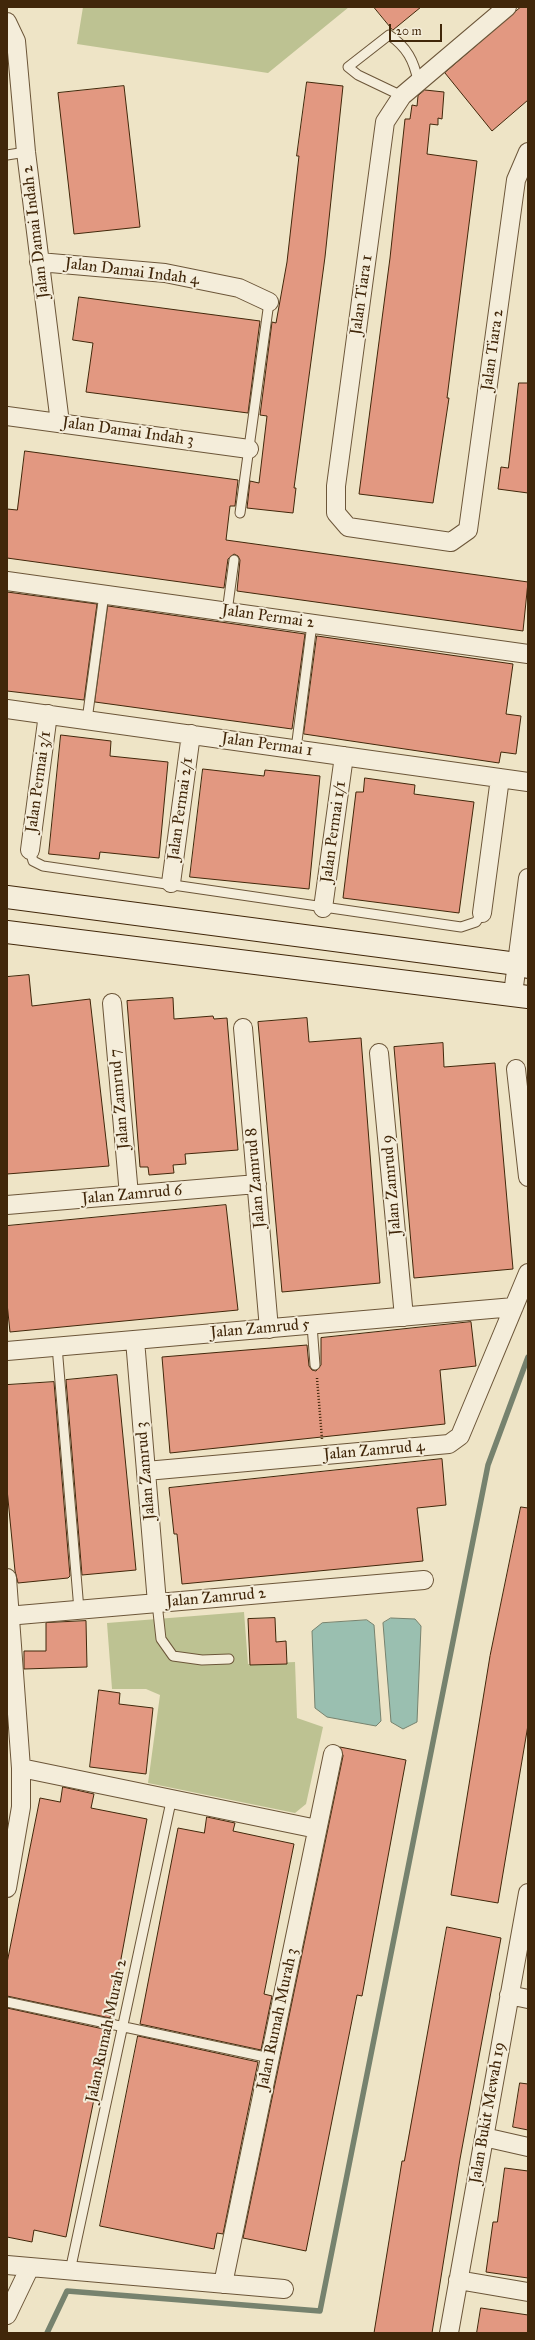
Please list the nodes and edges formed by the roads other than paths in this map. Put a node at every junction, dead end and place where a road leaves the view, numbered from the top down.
1 (507, 7) edge
2 (7, 22) edge
3 (418, 81) junction
4 (402, 96) junction
5 (26, 152) junction
6 (528, 152) edge
7 (7, 155) edge
8 (39, 262) junction
9 (269, 302) joint
10 (7, 416) edge
11 (60, 423) junction
12 (249, 450) junction
13 (240, 513) dead end
14 (451, 542) joint
15 (234, 560) dead end
16 (7, 581) edge
17 (104, 594) junction
18 (227, 612) junction
19 (312, 624) junction
20 (528, 654) edge
21 (7, 709) edge
22 (48, 714) junction
23 (87, 720) junction
24 (191, 734) junction
25 (296, 749) junction
26 (344, 756) junction
27 (500, 778) junction
28 (528, 782) edge
29 (30, 850) joint
30 (528, 878) edge
31 (171, 883) junction
32 (7, 897) edge
33 (324, 908) junction
34 (482, 913) joint
35 (7, 932) edge
36 (522, 965) edge
37 (521, 996) edge
38 (112, 1003) dead end
39 (243, 1028) dead end
40 (379, 1053) dead end
41 (516, 1069) dead end
42 (528, 1177) edge
43 (257, 1184) junction
44 (129, 1195) junction
45 (7, 1205) edge
46 (528, 1273) edge
47 (514, 1307) junction
48 (404, 1317) junction
49 (312, 1325) junction
50 (269, 1328) junction
51 (135, 1340) junction
52 (57, 1346) junction
53 (7, 1351) edge
54 (315, 1365) road end
55 (146, 1470) junction
56 (7, 1578) edge
57 (424, 1580) dead end
58 (157, 1603) junction
59 (79, 1610) junction
60 (9, 1615) edge
61 (229, 1659) dead end
62 (333, 1754) dead end
63 (21, 1768) junction
64 (172, 1797) junction
65 (317, 1829) junction
66 (7, 1888) edge
67 (528, 1893) edge
68 (509, 1995) junction
69 (528, 1999) edge
70 (7, 2002) edge
71 (123, 2027) junction
72 (270, 2058) junction
73 (484, 2137) junction
74 (528, 2147) edge
75 (7, 2265) edge
76 (30, 2267) junction
77 (70, 2271) junction
78 (458, 2280) junction
79 (223, 2284) junction
80 (284, 2289) dead end
81 (528, 2292) edge
82 (7, 2315) edge
83 (449, 2333) edge

1 - 3 street, Jalan Tiara 1
2 - 5 street, Jalan Damai Indah 2
3 - 4 street, Jalan Tiara 1
3 - 4 lane
4 - 14 street, Jalan Tiara 1
5 - 7 lane
5 - 8 street, Jalan Damai Indah 2
6 - 14 street, Jalan Tiara 2
8 - 9 street, Jalan Damai Indah 4
8 - 11 street, Jalan Damai Indah 2
9 - 12 lane
10 - 11 street, Jalan Damai Indah 3
11 - 12 street, Jalan Damai Indah 3
12 - 13 lane
15 - 18 lane
16 - 17 street, Jalan Permai 2
17 - 18 street, Jalan Permai 2
17 - 23 lane
18 - 19 street, Jalan Permai 2
19 - 20 street, Jalan Permai 2
19 - 25 lane
21 - 22 street, Jalan Permai 1
22 - 23 street, Jalan Permai 1
22 - 29 street, Jalan Permai 3/1
23 - 24 street, Jalan Permai 1
24 - 25 street, Jalan Permai 1
24 - 31 street, Jalan Permai 2/1
25 - 26 street, Jalan Permai 1
26 - 27 street, Jalan Permai 1
26 - 33 street, Jalan Permai 1/1
27 - 28 street, Jalan Permai 1
27 - 34 street
29 - 31 lane
30 - 36 street
31 - 33 lane
32 - 36 street
33 - 34 lane
35 - 37 street
36 - 37 street
38 - 44 street, Jalan Zamrud 7
39 - 43 street, Jalan Zamrud 8
40 - 48 street, Jalan Zamrud 9
41 - 42 street
43 - 44 street, Jalan Zamrud 6
43 - 50 street, Jalan Zamrud 8
44 - 45 street, Jalan Zamrud 6
46 - 47 street, Jalan Zamrud 4
47 - 48 street, Jalan Zamrud 5
47 - 55 street, Jalan Zamrud 4
48 - 49 street, Jalan Zamrud 5
49 - 50 street, Jalan Zamrud 5
49 - 54 lane
50 - 51 street, Jalan Zamrud 5
51 - 52 street, Jalan Zamrud 5
51 - 55 street, Jalan Zamrud 3
52 - 53 street, Jalan Zamrud 5
52 - 59 lane
55 - 58 street, Jalan Zamrud 3
56 - 60 street
57 - 58 street, Jalan Zamrud 2
58 - 59 street, Jalan Zamrud 2
58 - 61 lane
59 - 60 street, Jalan Zamrud 2
60 - 63 street
62 - 65 street, Jalan Rumah Murah 3
63 - 64 street
63 - 66 street
64 - 65 street
64 - 71 lane, Jalan Rumah Murah 2
65 - 72 street, Jalan Rumah Murah 3
67 - 68 street, Jalan Bukit Mewah 19
68 - 69 street
68 - 73 street, Jalan Bukit Mewah 19
70 - 71 lane
71 - 72 lane
71 - 77 lane, Jalan Rumah Murah 2
72 - 79 street, Jalan Rumah Murah 3
73 - 74 street
73 - 78 street, Jalan Bukit Mewah 19
75 - 76 street
76 - 77 street
76 - 82 street
77 - 79 street
78 - 81 street
78 - 83 street, Jalan Bukit Mewah 19
79 - 80 street

